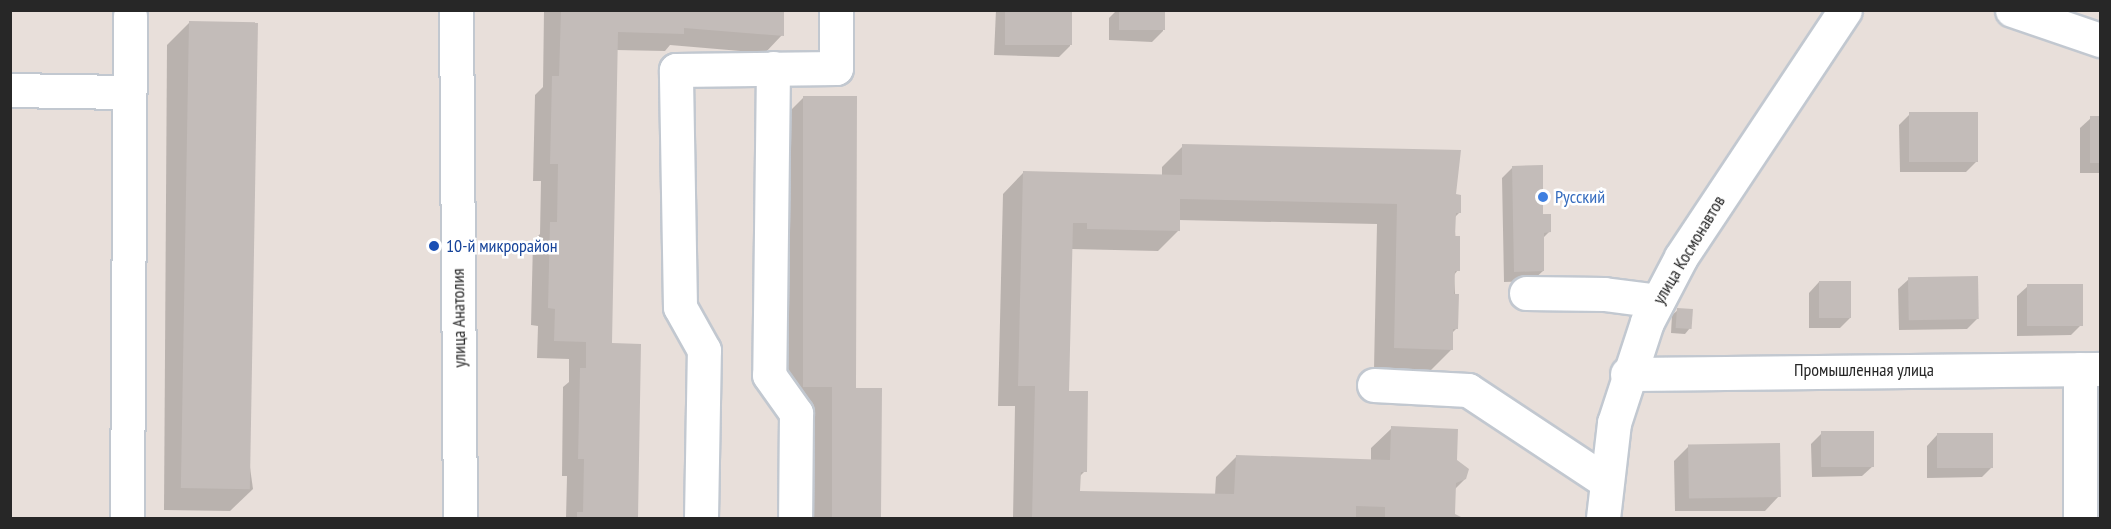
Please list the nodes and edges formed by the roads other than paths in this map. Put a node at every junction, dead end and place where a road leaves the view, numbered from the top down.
1 (456, 10) edge
2 (836, 10) edge
3 (1845, 10) edge
4 (2012, 10) edge
5 (130, 16) dead end
6 (2093, 28) edge
7 (773, 68) junction
8 (10, 90) edge
9 (129, 92) junction
10 (1526, 293) dead end
11 (1658, 301) junction
12 (2090, 369) edge
13 (1627, 374) junction
14 (1374, 385) dead end
15 (1604, 480) junction
16 (127, 519) edge
17 (460, 519) edge
18 (701, 519) edge
19 (795, 519) edge
20 (1603, 519) edge
21 (2080, 519) edge

1 - 17 street, улица Анатолия
2 - 7 street
3 - 11 street, улица Космонавтов
4 - 6 street
5 - 9 street
7 - 18 street
7 - 19 street
8 - 9 street
9 - 16 street
10 - 11 street
11 - 13 street, улица Космонавтов
12 - 13 street, Промышленная улица
12 - 21 street
13 - 15 street, улица Космонавтов
14 - 15 street
15 - 20 street, улица Космонавтов

